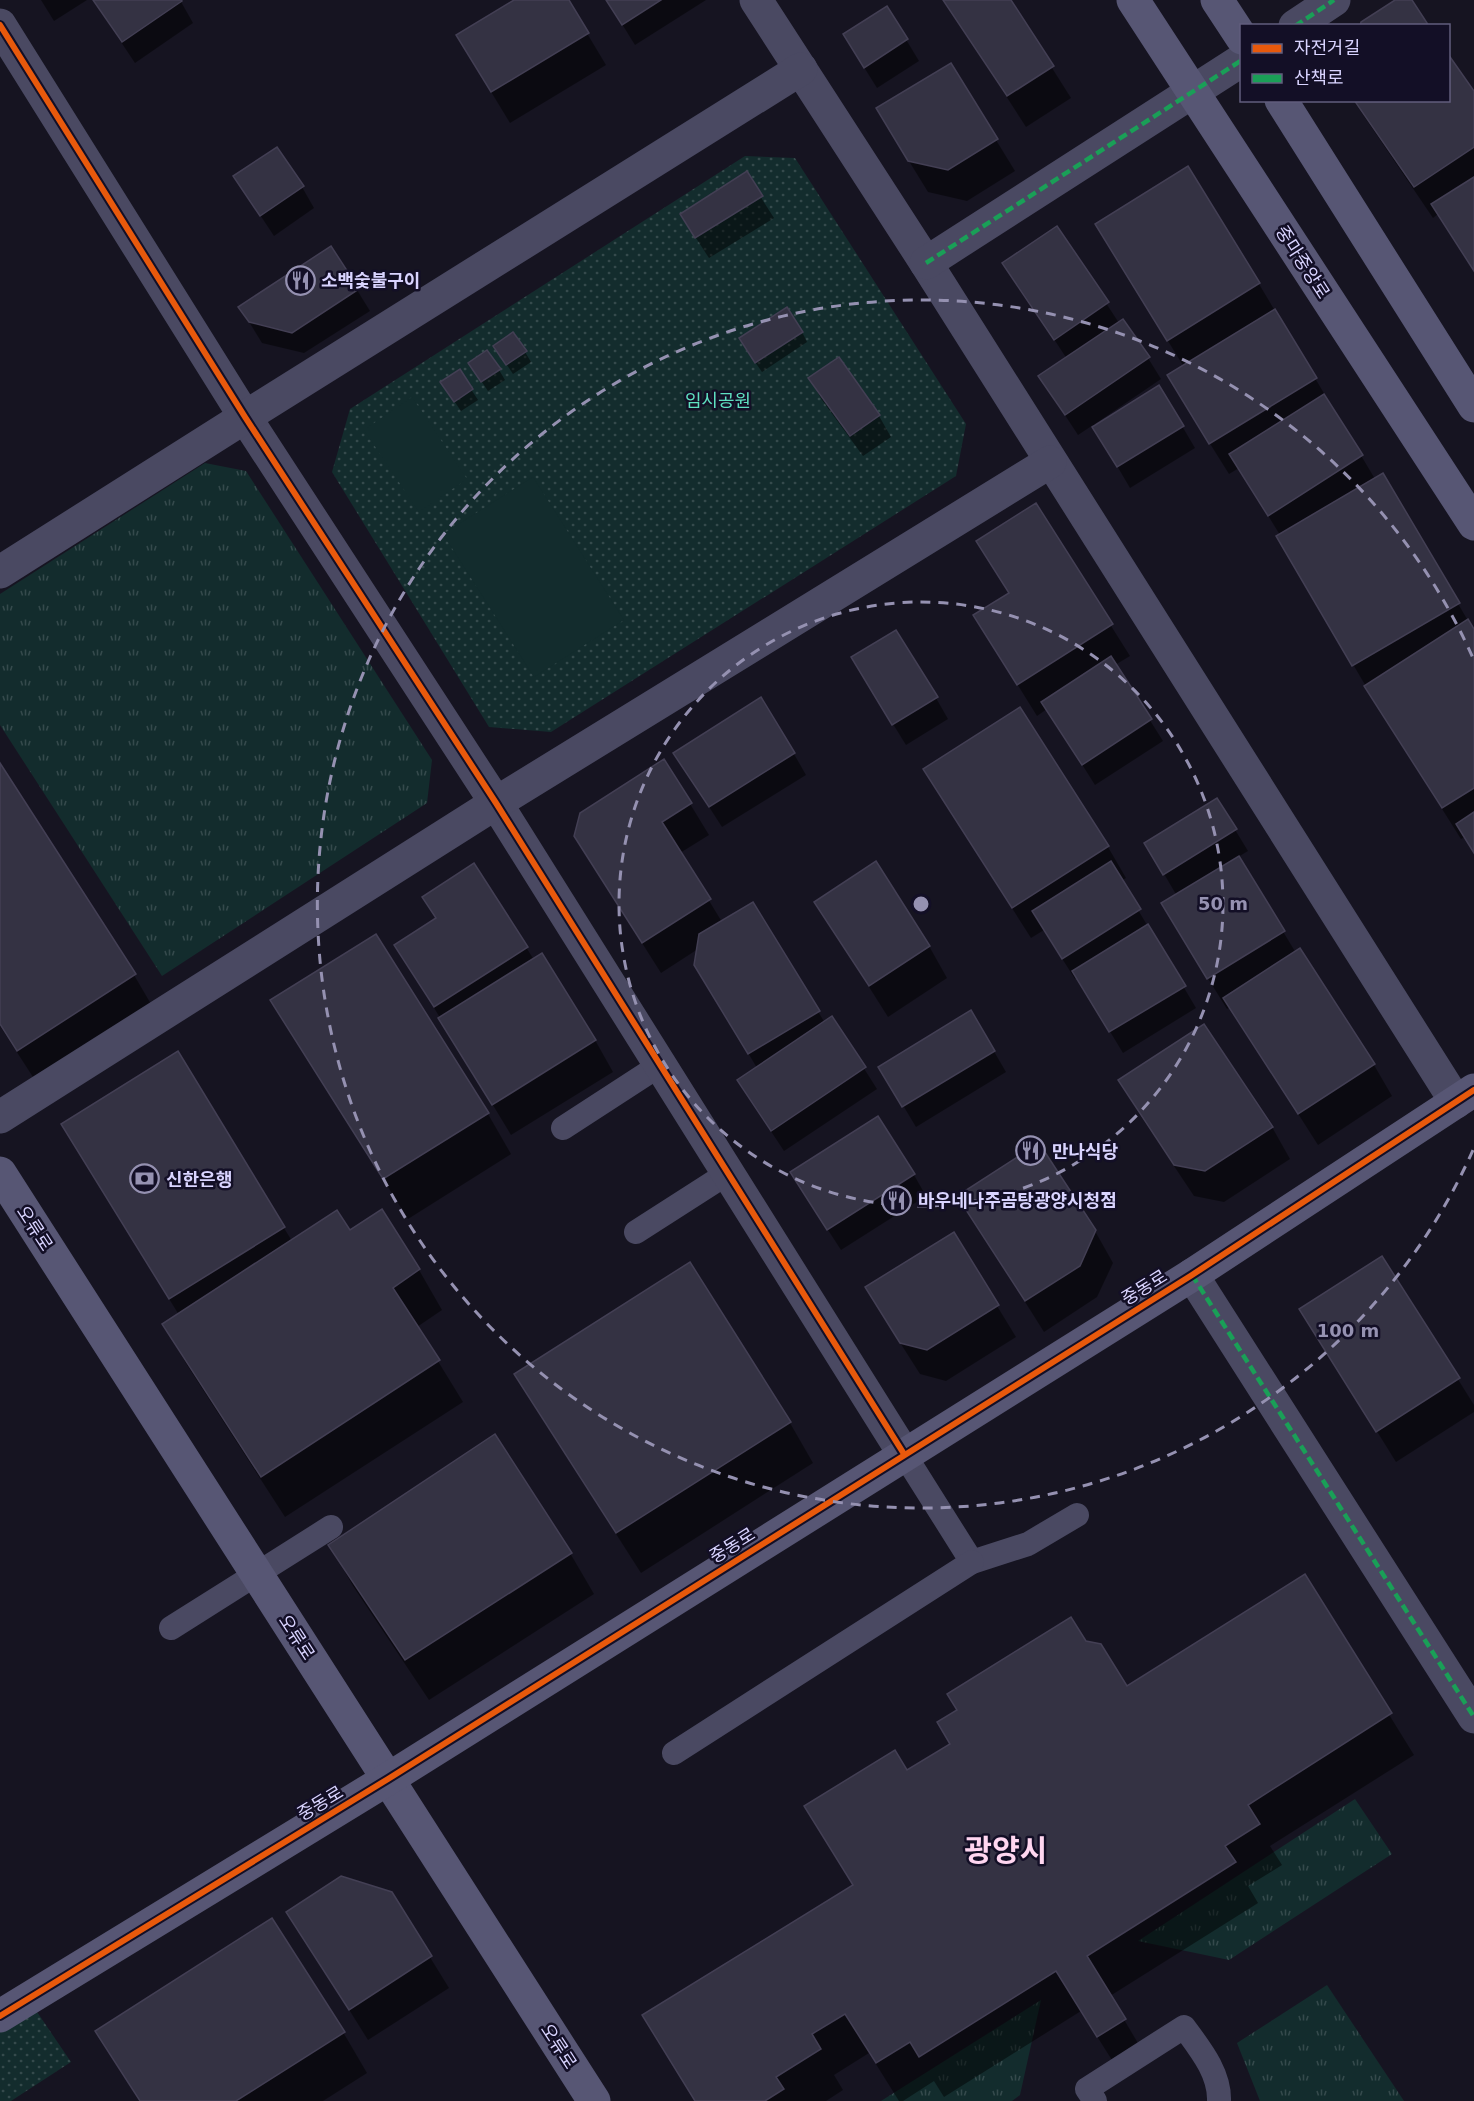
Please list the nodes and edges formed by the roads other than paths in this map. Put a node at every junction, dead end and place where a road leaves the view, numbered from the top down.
1 (756, 0) edge
2 (1133, 0) edge
3 (1217, 0) edge
4 (1334, 0) edge
5 (1298, 24) edge
6 (0, 25) edge
7 (1240, 35) edge
8 (1240, 61) edge
9 (801, 69) junction
10 (1192, 92) junction
11 (1282, 102) edge
12 (926, 263) junction
13 (1474, 406) edge
14 (245, 417) junction
15 (1050, 462) junction
16 (1474, 524) edge
17 (0, 572) edge
18 (496, 803) junction
19 (660, 1065) junction
20 (1465, 1096) edge
21 (0, 1117) edge
22 (563, 1128) dead end
23 (0, 1173) edge
24 (728, 1173) junction
25 (636, 1232) dead end
26 (1192, 1275) junction
27 (904, 1455) junction
28 (1077, 1515) dead end
29 (331, 1527) dead end
30 (972, 1562) junction
31 (257, 1575) junction
32 (171, 1628) dead end
33 (1474, 1716) edge
34 (674, 1753) dead end
35 (388, 1779) junction
36 (0, 2016) edge
37 (594, 2101) edge
38 (1095, 2101) edge
39 (1219, 2101) edge

1 - 9 street
2 - 10 street, 중마중앙로
3 - 7 street
4 - 5 street
6 - 14 street
8 - 10 street
9 - 12 street
9 - 14 street
10 - 12 street
10 - 16 street, 중마중앙로
11 - 13 street
12 - 15 street
14 - 17 street
14 - 18 street
15 - 18 street
15 - 20 street
18 - 19 street
18 - 21 street
19 - 22 lane
19 - 24 street
20 - 26 street, 중동로
23 - 31 street, 오류로
24 - 25 lane
24 - 27 street
26 - 27 street, 중동로
26 - 33 street
27 - 30 lane
27 - 35 street, 중동로
28 - 30 lane
29 - 31 lane
30 - 34 lane
31 - 32 lane
31 - 35 street, 오류로
35 - 36 street, 중동로
35 - 37 street, 오류로
38 - 39 lane

